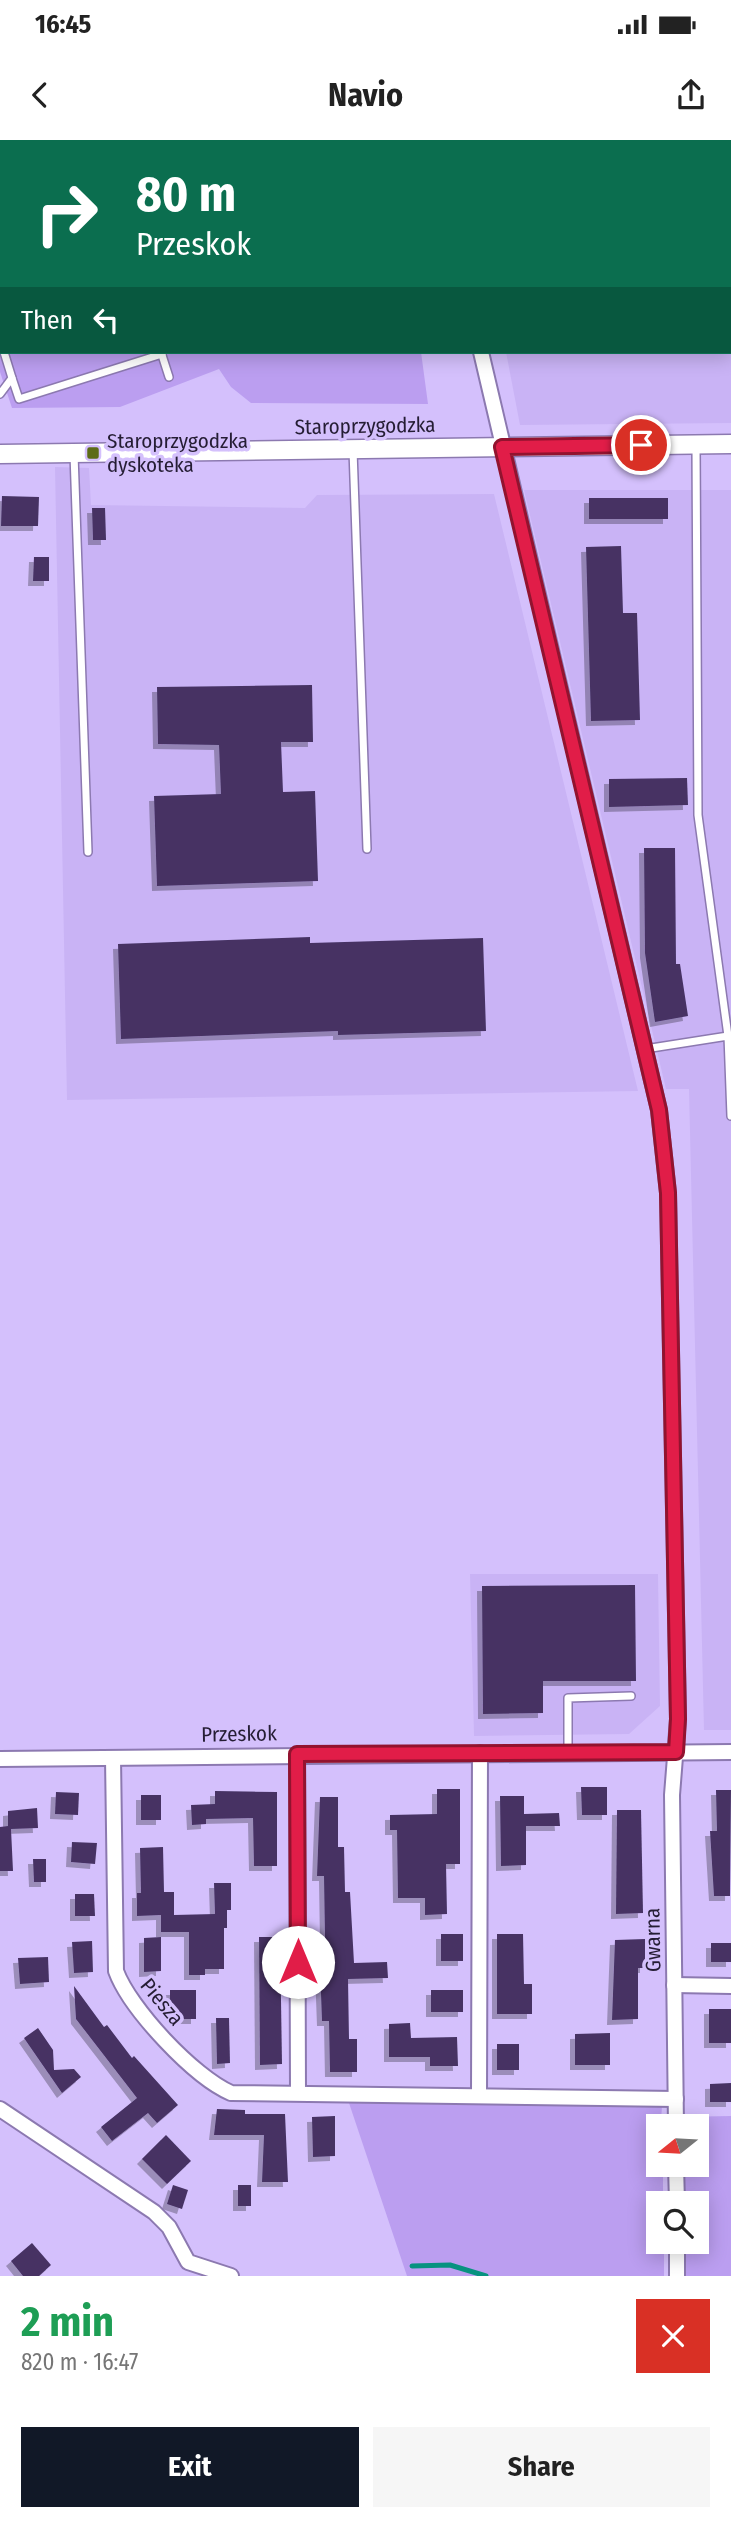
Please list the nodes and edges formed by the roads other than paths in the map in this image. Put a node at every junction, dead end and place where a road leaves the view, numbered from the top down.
1 (5, 354) edge
2 (158, 354) edge
3 (161, 354) edge
4 (481, 354) edge
5 (12, 377) junction
6 (169, 377) dead end
7 (0, 394) edge
8 (731, 443) edge
9 (696, 444) junction
10 (502, 447) junction
11 (353, 449) junction
12 (0, 454) edge
13 (74, 454) junction
14 (367, 849) dead end
15 (88, 852) dead end
16 (728, 1037) junction
17 (645, 1049) junction
18 (731, 1116) edge
19 (631, 1696) dead end
20 (676, 1752) junction
21 (731, 1752) edge
22 (480, 1753) junction
23 (568, 1753) junction
24 (297, 1754) junction
25 (113, 1758) junction
26 (0, 1759) edge
27 (674, 1984) junction
28 (731, 1986) edge
29 (298, 2093) junction
30 (479, 2096) junction
31 (676, 2099) junction
32 (0, 2109) edge
33 (676, 2114) edge
34 (677, 2254) edge
35 (230, 2276) edge
36 (677, 2276) edge

1 - 5 lane
2 - 5 lane
3 - 6 lane
4 - 10 street, Gwarna
5 - 7 lane
8 - 9 street, Staroprzygodzka
9 - 10 street, Staroprzygodzka
9 - 16 lane
10 - 11 street, Staroprzygodzka
10 - 17 street, Gwarna
11 - 13 street, Staroprzygodzka
11 - 14 lane
12 - 13 street, Staroprzygodzka
13 - 15 lane
16 - 17 lane
16 - 18 lane
17 - 20 street, Gwarna
19 - 23 lane
20 - 21 street, Przeskok
20 - 23 street, Przeskok
20 - 27 street, Gwarna
22 - 23 street, Przeskok
22 - 24 street, Przeskok
22 - 30 street
24 - 25 street, Przeskok
24 - 29 street
25 - 26 street, Przeskok
25 - 29 street, Piesza
27 - 28 street
27 - 31 street, Gwarna
29 - 30 street, Piesza
30 - 31 street, Piesza
31 - 33 street, Gwarna
32 - 35 street
34 - 36 street

